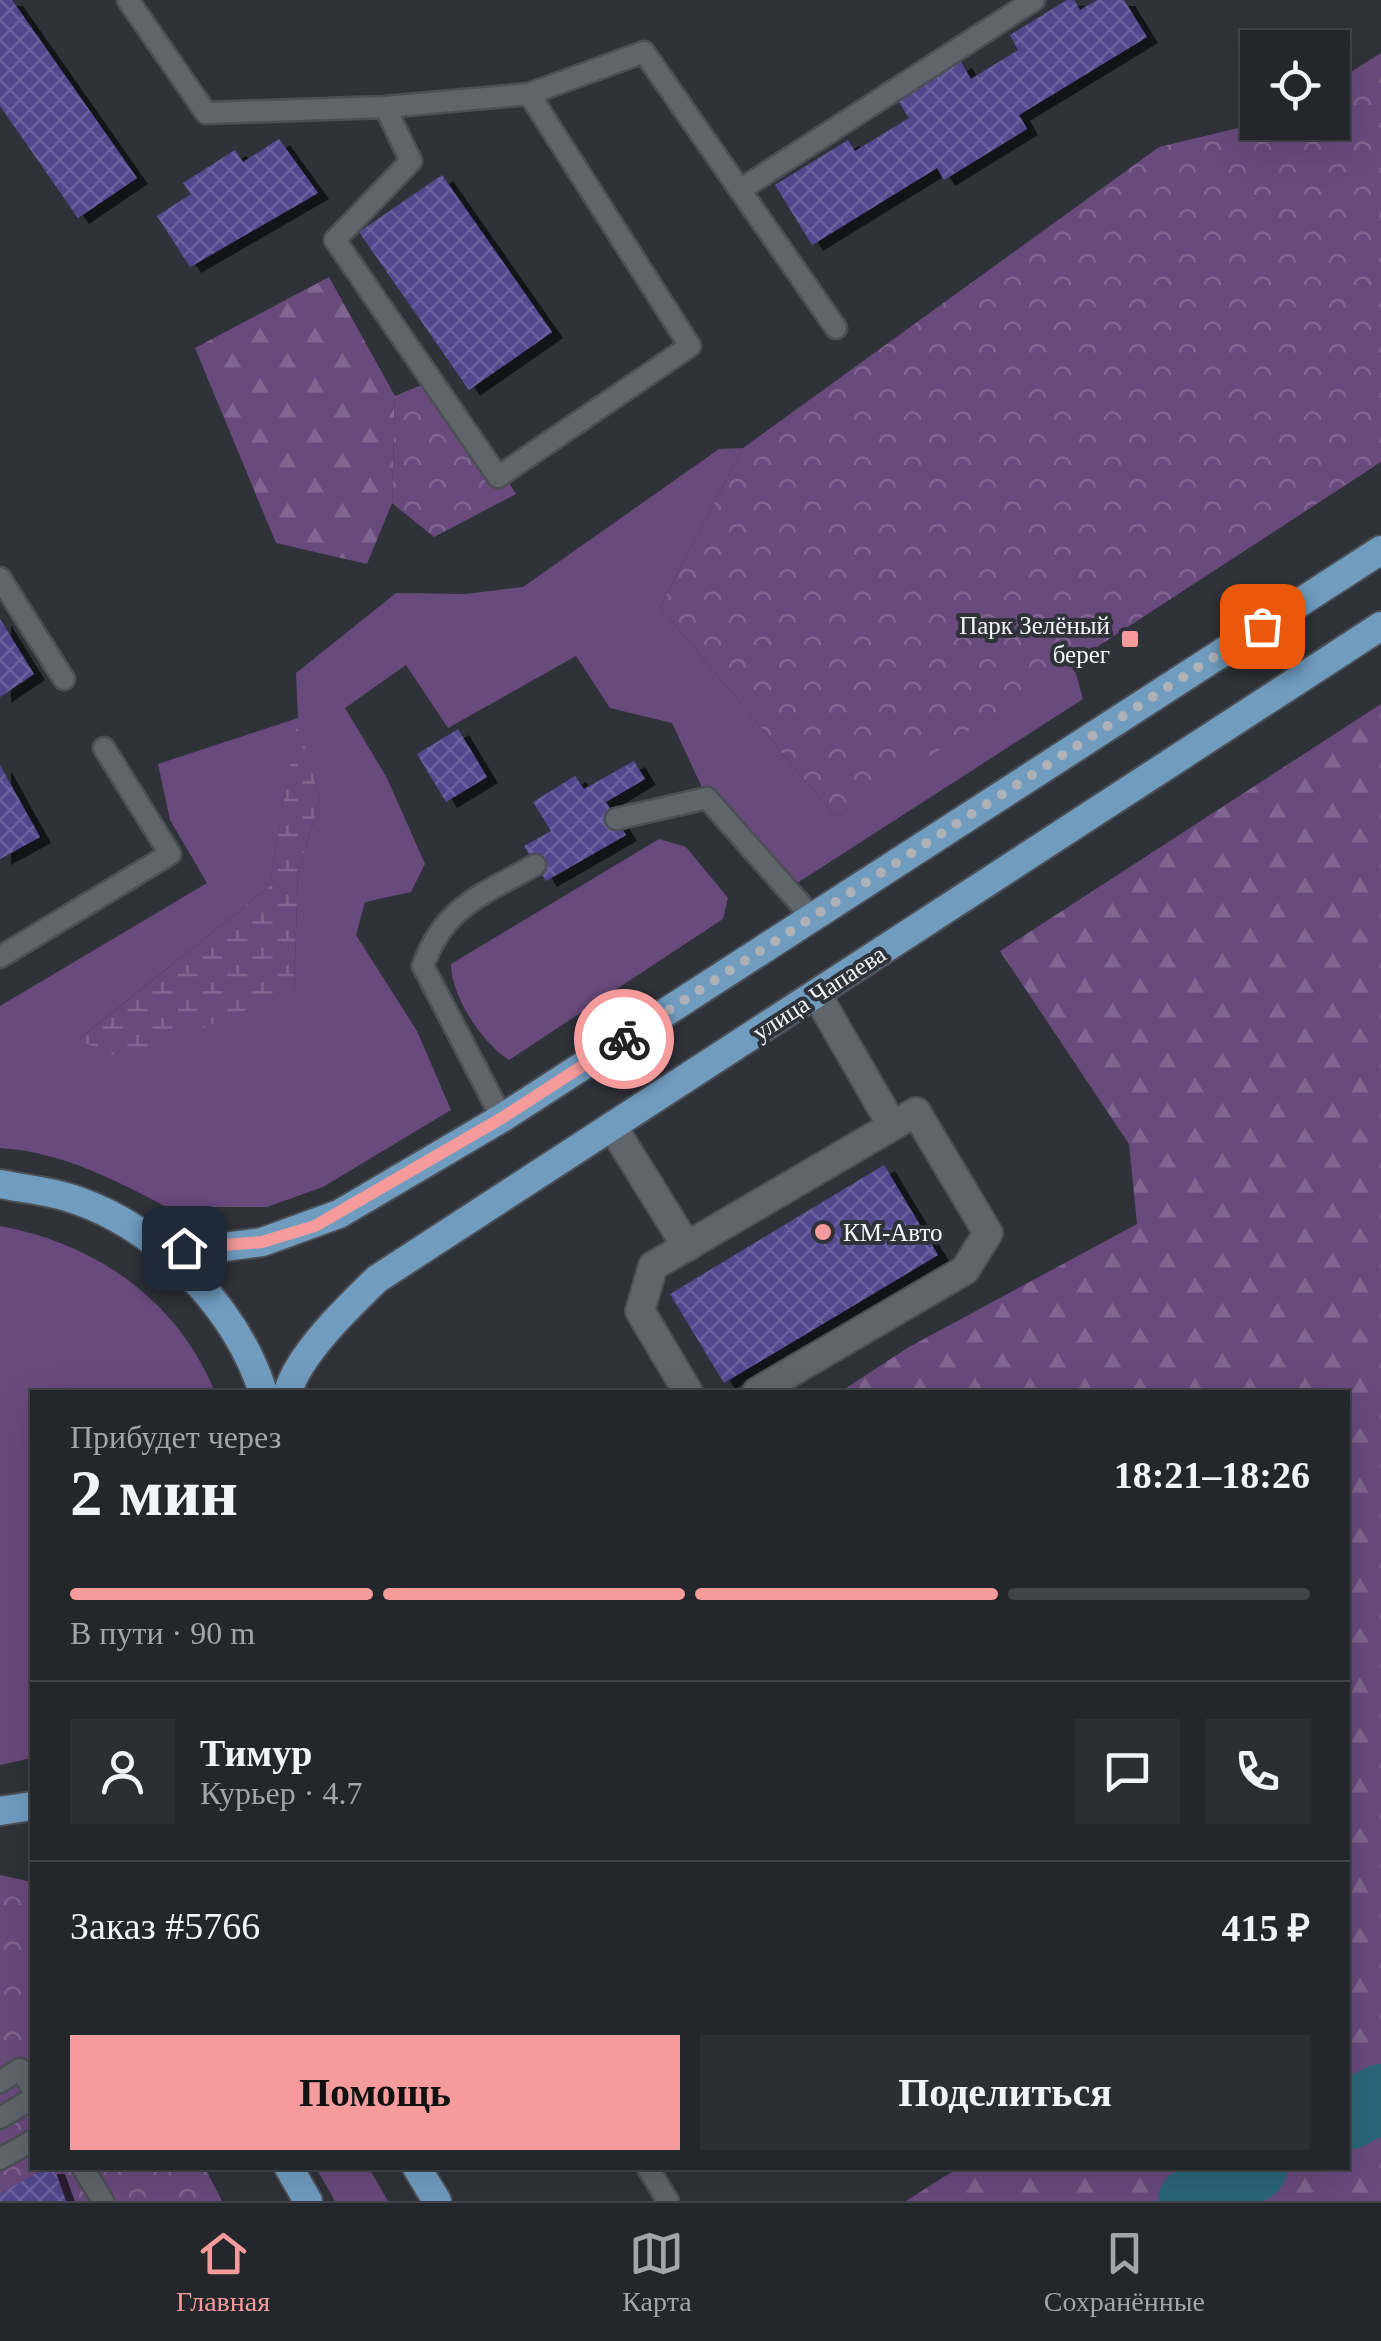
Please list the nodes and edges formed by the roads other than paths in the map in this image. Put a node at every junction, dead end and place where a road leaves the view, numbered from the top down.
1 (128, 0) edge
2 (1034, 0) edge
3 (529, 94) junction
4 (384, 107) junction
5 (742, 188) junction
6 (836, 328) dead end
7 (1381, 550) edge
8 (0, 578) edge
9 (1381, 626) edge
10 (64, 679) dead end
11 (104, 748) dead end
12 (616, 820) dead end
13 (536, 865) dead end
14 (812, 918) junction
15 (0, 956) edge
16 (817, 994) junction
17 (502, 1118) junction
18 (892, 1125) junction
19 (612, 1126) junction
20 (0, 1184) edge
21 (160, 1246) junction
22 (687, 1247) junction
23 (262, 1390) edge
24 (289, 1390) edge
25 (687, 1390) edge
26 (759, 1390) edge
27 (0, 2082) edge
28 (30, 2085) edge
29 (30, 2100) edge
30 (0, 2118) edge
31 (30, 2142) edge
32 (0, 2159) edge
33 (83, 2170) edge
34 (290, 2170) edge
35 (418, 2170) edge
36 (649, 2170) edge
37 (103, 2201) edge
38 (308, 2201) edge
39 (438, 2201) edge
40 (668, 2201) edge

1 - 4 lane
2 - 5 lane
3 - 4 lane
3 - 4 lane
3 - 5 lane
5 - 6 lane
7 - 14 main road
8 - 10 lane
9 - 16 main road, улица Чапаева
11 - 15 lane
12 - 14 lane
13 - 17 lane
14 - 17 main road
16 - 18 street
16 - 19 main road, улица Чапаева
17 - 21 main road
18 - 22 street
18 - 26 street
19 - 22 street
19 - 24 main road, улица Чапаева
20 - 21 main road
21 - 23 main road
22 - 25 street
27 - 28 lane
29 - 30 lane
31 - 32 lane
33 - 37 lane
34 - 38 main road
35 - 39 main road
36 - 40 lane

